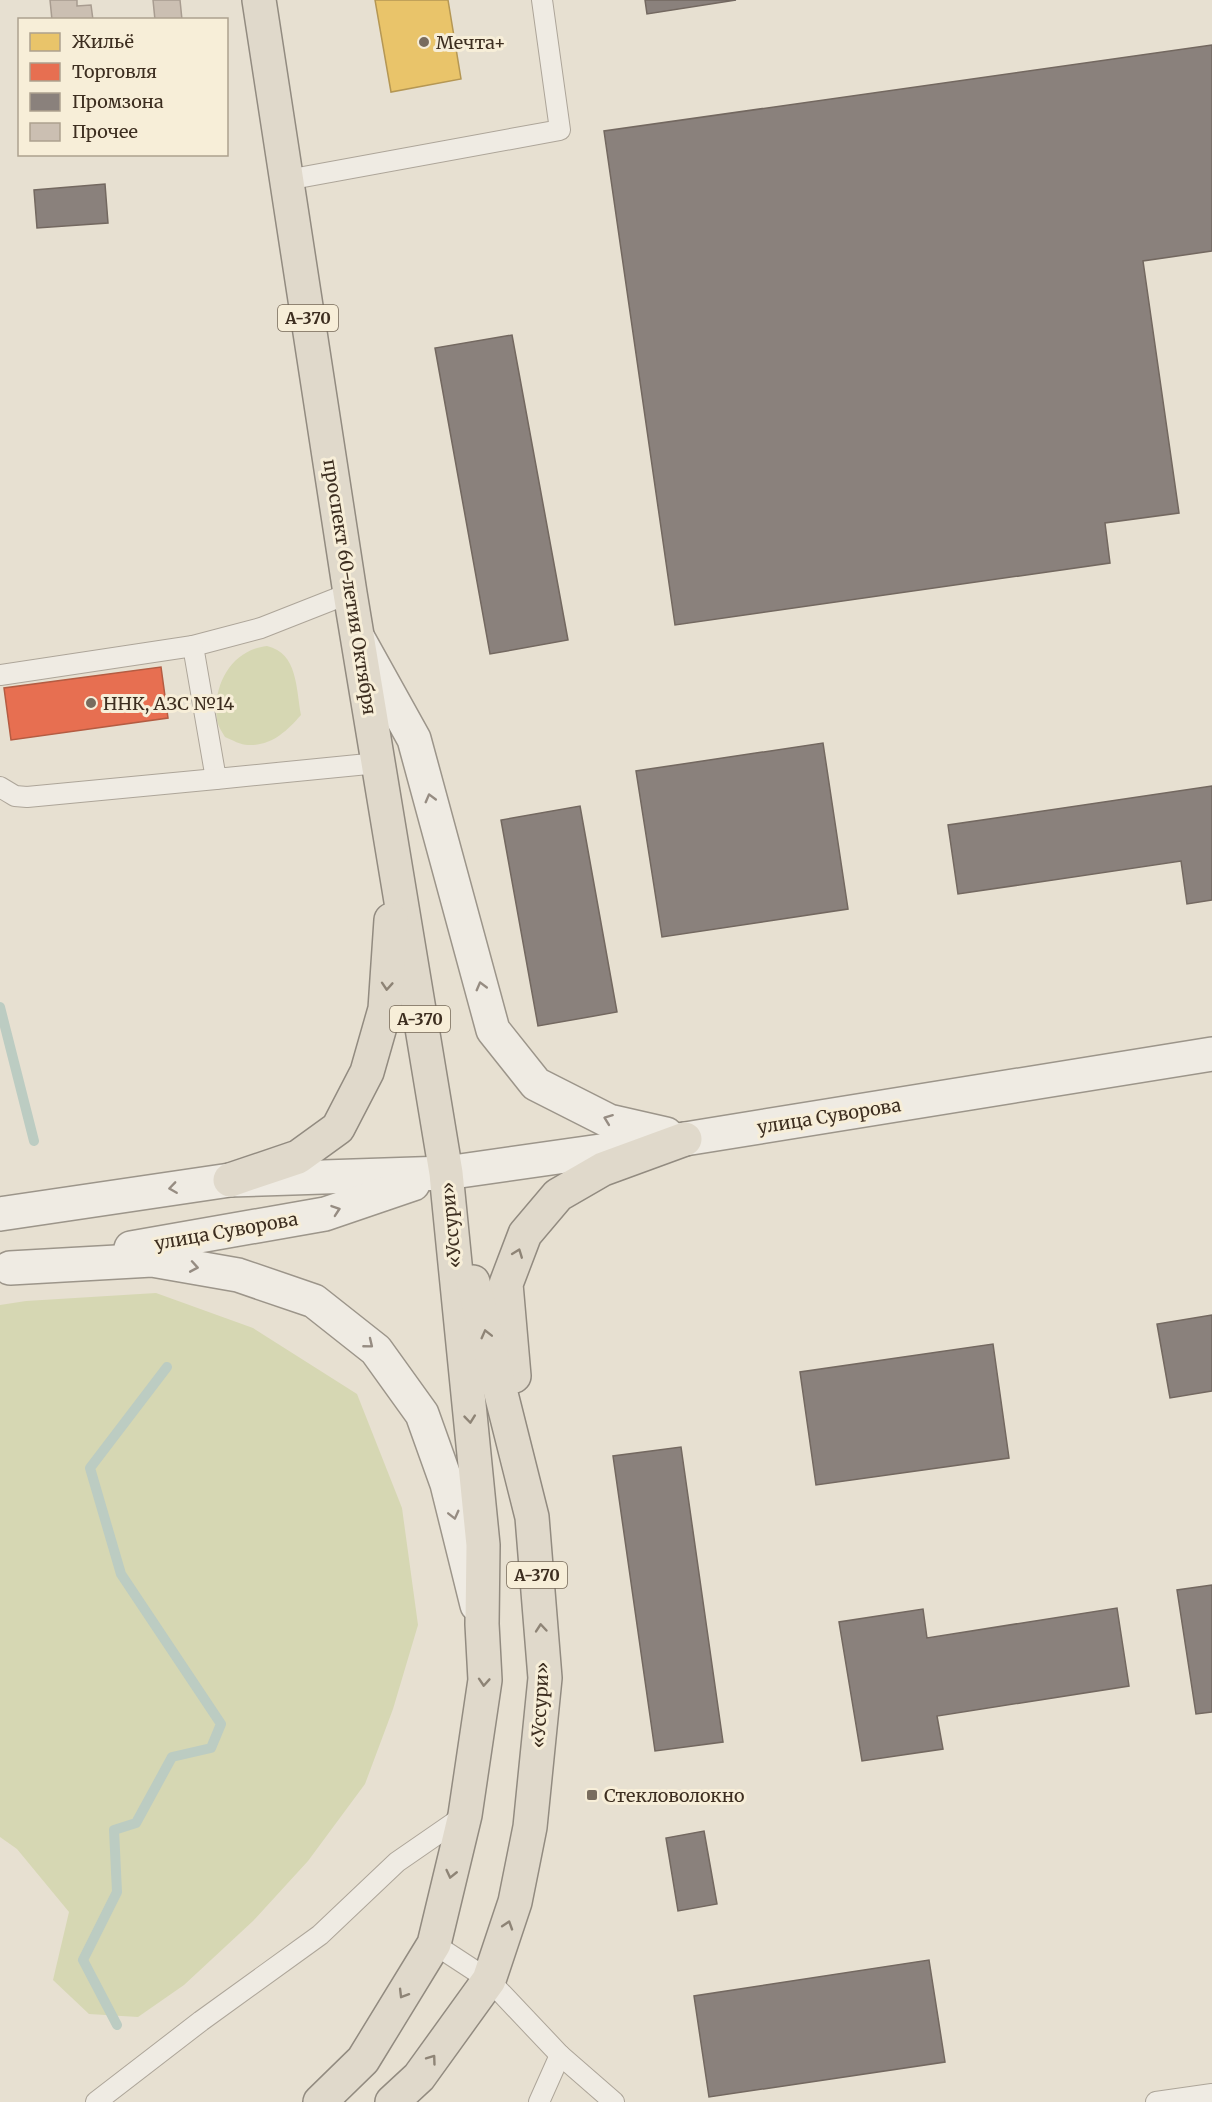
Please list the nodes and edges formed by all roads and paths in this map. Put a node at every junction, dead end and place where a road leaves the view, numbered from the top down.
1 (259, 0) edge
2 (542, 0) edge
3 (286, 180) junction
4 (350, 593) junction
5 (357, 636) junction
6 (193, 646) junction
7 (0, 675) edge
8 (378, 763) junction
9 (216, 779) junction
10 (0, 787) edge
11 (395, 864) junction
12 (1212, 1054) edge
13 (685, 1139) junction
14 (446, 1173) junction
15 (230, 1180) junction
16 (0, 1214) edge
17 (5, 1269) edge
18 (532, 1517) junction
19 (482, 1624) junction
20 (465, 1815) junction
21 (434, 1944) junction
22 (489, 1980) junction
23 (561, 2055) junction
24 (1212, 2094) edge
25 (610, 2100) edge
26 (96, 2102) edge
27 (320, 2102) edge
28 (392, 2102) edge
29 (539, 2102) edge
30 (1156, 2102) edge

1 - 3 highway, проспект 60-летия Октября / А-370
2 - 3 lane
3 - 4 highway, проспект 60-летия Октября / А-370
4 - 5 highway, проспект 60-летия Октября / А-370
4 - 6 lane
5 - 8 highway, проспект 60-летия Октября / А-370
13 -> 5 main road
6 - 7 lane
6 - 9 lane
8 - 9 lane
8 - 11 highway, проспект 60-летия Октября / А-370
9 - 10 lane
11 - 14 highway, проспект 60-летия Октября / А-370
11 -> 15 highway
12 - 13 main road, улица Суворова
13 - 14 main road, улица Суворова
18 -> 13 highway
14 - 15 main road, улица Суворова
17 -> 14 main road, улица Суворова
18 -> 14 highway, «Уссури» / А-370
14 -> 19 highway, «Уссури» / А-370
15 -> 16 main road, улица Суворова
17 -> 19 main road
22 -> 18 highway, «Уссури» / А-370
19 -> 20 highway, «Уссури» / А-370
20 -> 21 highway, «Уссури» / А-370
20 - 26 lane
21 - 22 lane
21 -> 27 highway, «Уссури» / А-370
22 - 23 lane
28 -> 22 highway, «Уссури» / А-370
23 - 25 lane
23 - 29 lane
24 - 30 lane

